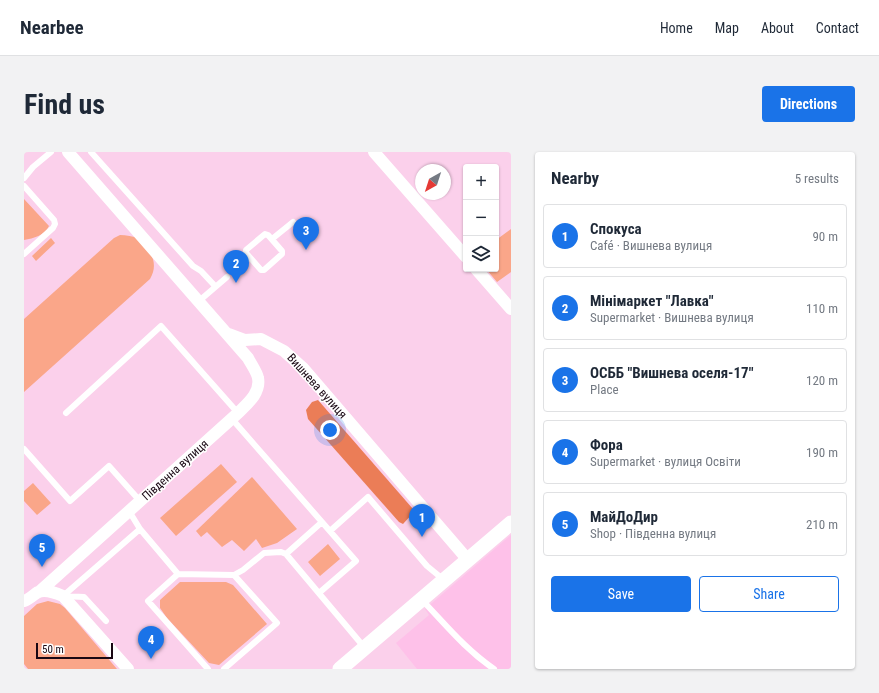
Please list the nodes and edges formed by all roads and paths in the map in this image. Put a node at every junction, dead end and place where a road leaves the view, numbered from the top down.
1 (51, 152) edge
2 (68, 152) edge
3 (91, 152) edge
4 (374, 152) edge
5 (24, 178) edge
6 (24, 186) edge
7 (293, 222) dead end
8 (272, 240) junction
9 (24, 254) edge
10 (463, 254) edge
11 (249, 257) junction
12 (243, 262) dead end
13 (479, 272) edge
14 (227, 277) dead end
15 (215, 286) junction
16 (199, 301) junction
17 (511, 309) edge
18 (228, 333) junction
19 (66, 413) dead end
20 (235, 416) junction
21 (24, 449) edge
22 (140, 501) junction
23 (129, 511) junction
24 (322, 522) junction
25 (511, 523) edge
26 (140, 529) junction
27 (330, 531) junction
28 (286, 554) junction
29 (465, 562) junction
30 (178, 574) junction
31 (234, 575) junction
32 (444, 580) junction
33 (319, 593) junction
34 (29, 596) edge
35 (63, 596) junction
36 (422, 599) junction
37 (106, 621) dead end
38 (365, 648) junction
39 (128, 669) edge
40 (208, 669) edge
41 (224, 669) edge
42 (340, 669) edge
43 (494, 669) edge

1 - 5 lane
2 - 16 street, Вишнева вулиця
3 - 15 lane
4 - 10 street
6 - 9 lane
7 - 8 lane
8 - 11 lane
8 - 11 lane
11 - 12 lane
13 - 17 street
14 - 15 lane
15 - 16 lane
16 - 18 street, Вишнева вулиця
18 - 20 street, Південна вулиця
18 - 29 street, Вишнева вулиця
19 - 20 lane
20 - 22 street, Південна вулиця
20 - 24 lane
21 - 22 lane
22 - 23 street, Південна вулиця
23 - 26 lane
23 - 34 street, Південна вулиця
24 - 27 lane
24 - 28 lane
25 - 29 street
26 - 30 lane
26 - 35 lane
27 - 32 lane
27 - 33 lane
28 - 31 lane
28 - 33 lane
29 - 32 street
30 - 31 lane
30 - 40 lane
31 - 41 lane
32 - 36 street
33 - 38 lane
34 - 35 street
35 - 37 lane
35 - 39 street
36 - 38 street
36 - 43 lane
38 - 42 street

